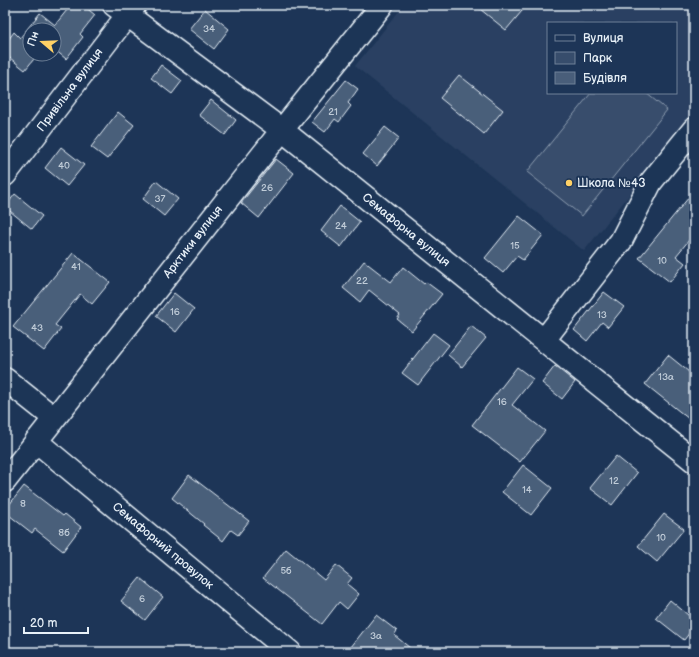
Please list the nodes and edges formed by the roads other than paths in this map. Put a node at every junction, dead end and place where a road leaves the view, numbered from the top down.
1 (382, 5) edge
2 (125, 8) edge
3 (694, 129) edge
4 (282, 130) junction
5 (5, 175) edge
6 (544, 340) junction
7 (5, 379) edge
8 (54, 418) junction
9 (36, 441) junction
10 (694, 461) edge
11 (5, 481) edge
12 (290, 652) edge

1 - 4 street, Арктики вулиця
2 - 4 street, Семафорна вулиця
2 - 5 street, Привільна вулиця
3 - 6 street
4 - 6 street, Семафорна вулиця
4 - 8 street, Арктики вулиця
6 - 10 street, Семафорна вулиця
7 - 8 street
8 - 9 street, Арктики вулиця
9 - 11 street, Арктики вулиця
9 - 12 street, Семафорний провулок

